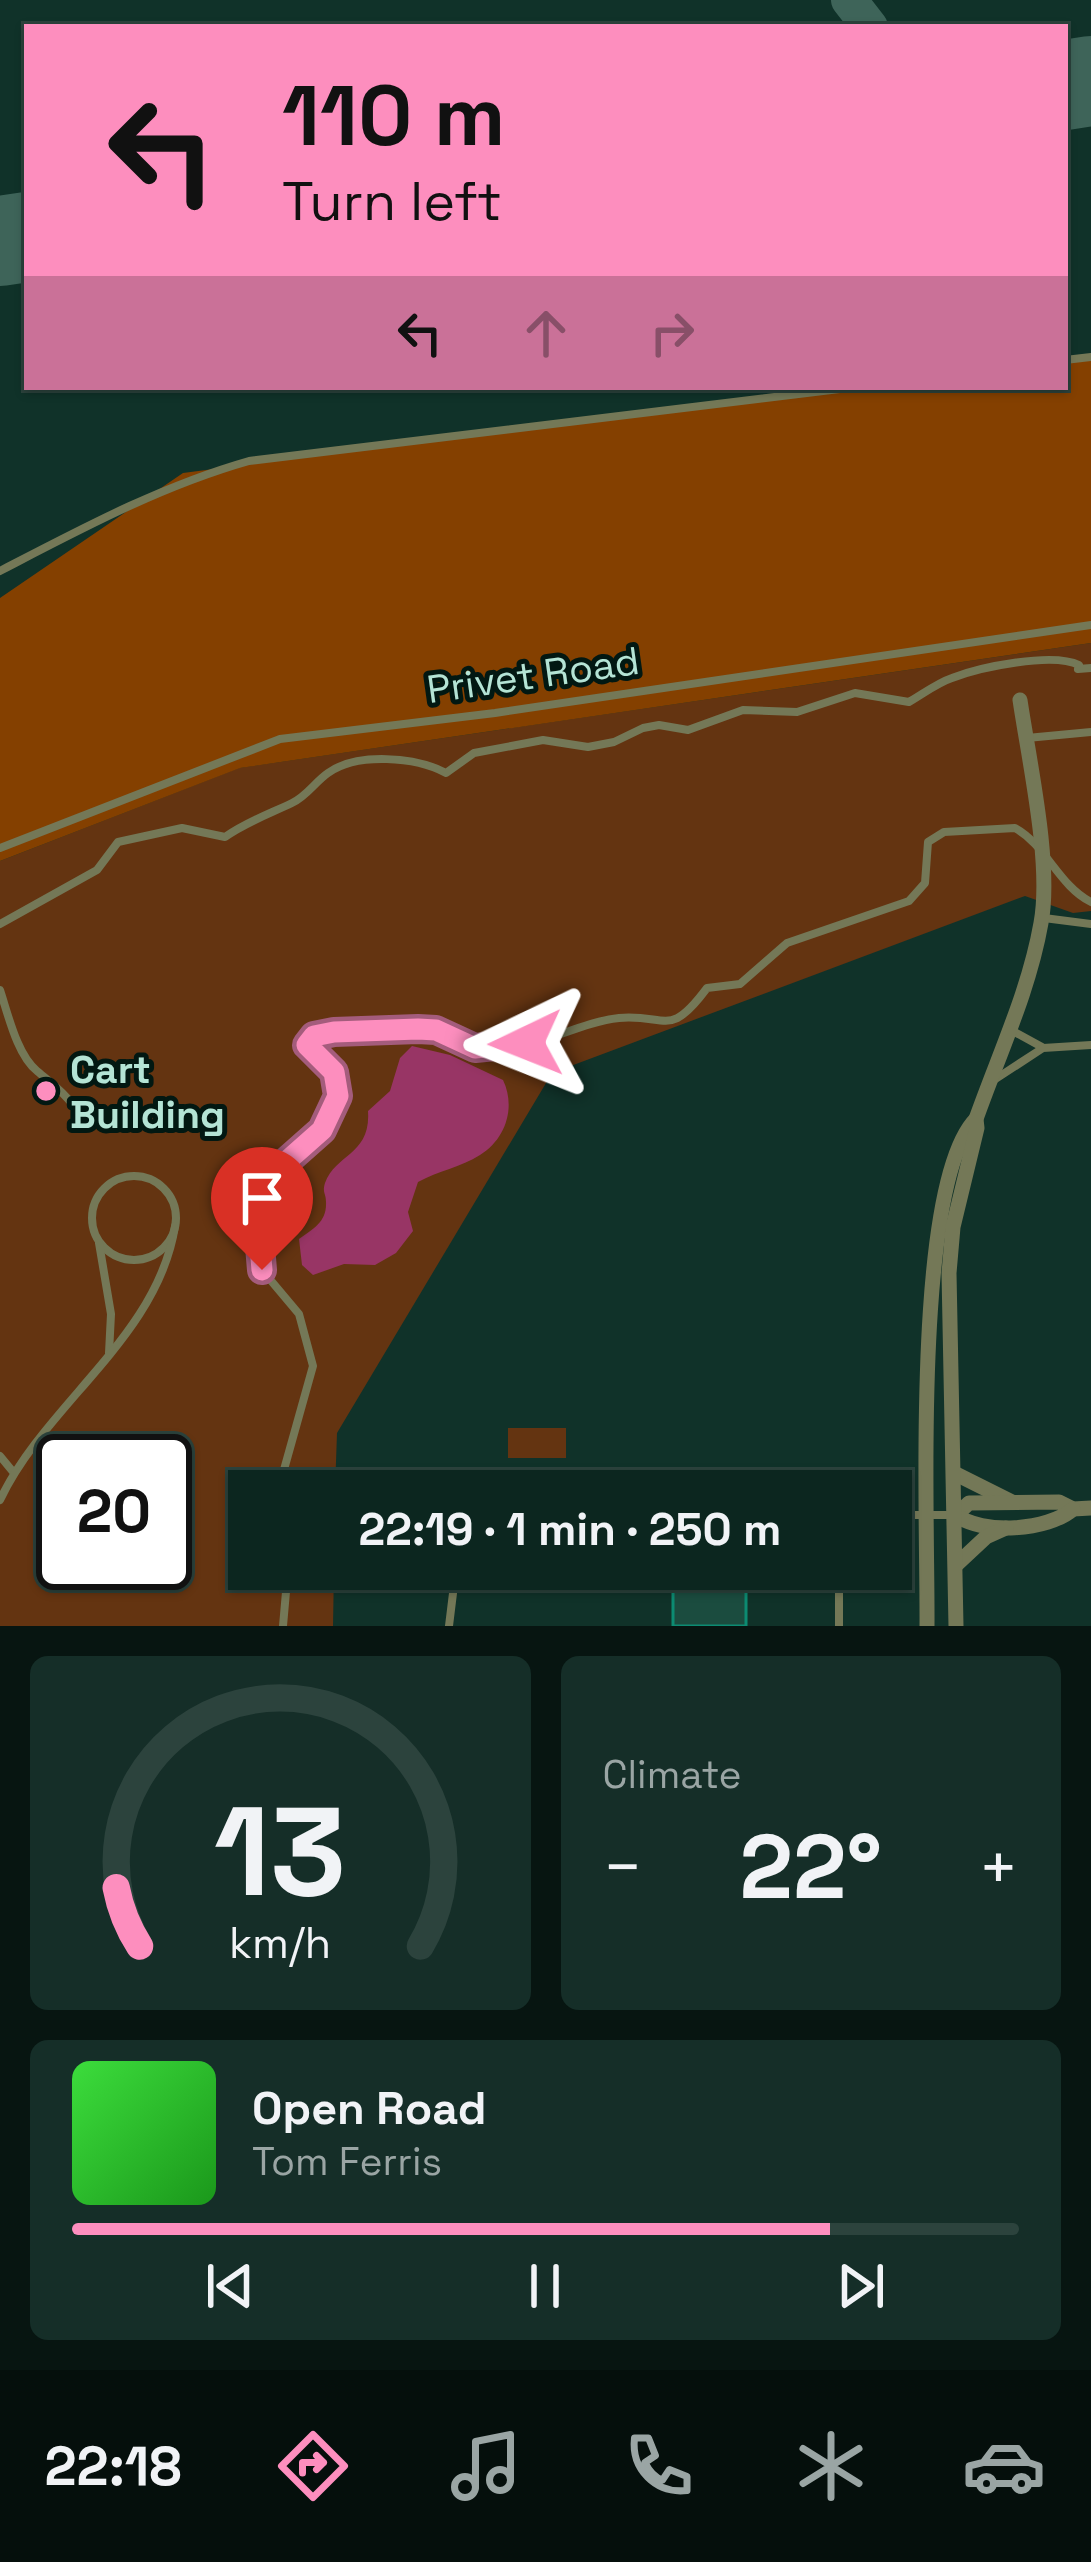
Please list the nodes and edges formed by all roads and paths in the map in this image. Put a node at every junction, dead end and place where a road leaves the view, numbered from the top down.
1 (831, 390) edge
2 (0, 571) edge
3 (1091, 626) edge
4 (1091, 668) edge
5 (1020, 700) dead end
6 (1091, 732) edge
7 (1026, 738) junction
8 (0, 848) edge
9 (1041, 852) junction
10 (1091, 902) edge
11 (1042, 918) junction
12 (0, 923) edge
13 (1091, 924) edge
14 (1, 993) edge
15 (1011, 1030) junction
16 (1091, 1045) edge
17 (1043, 1048) junction
18 (988, 1085) junction
19 (74, 1105) dead end
20 (976, 1119) junction
21 (175, 1226) junction
22 (99, 1241) junction
23 (109, 1354) junction
24 (0, 1456) edge
25 (284, 1470) edge
26 (14, 1472) junction
27 (956, 1474) junction
28 (0, 1499) edge
29 (1014, 1504) junction
30 (1091, 1508) edge
31 (1072, 1509) junction
32 (912, 1515) edge
33 (928, 1515) junction
34 (956, 1515) junction
35 (1012, 1525) junction
36 (956, 1565) junction
37 (286, 1590) edge
38 (453, 1590) edge
39 (839, 1590) edge
40 (283, 1626) edge
41 (449, 1626) edge
42 (839, 1626) edge
43 (927, 1626) edge
44 (956, 1626) edge

1 - 2 lane
3 - 8 lane, Privet Road
4 - 12 lane
5 - 7 street
6 - 7 lane
7 - 9 street
9 - 10 lane
9 - 11 street
9 - 25 lane
11 - 13 lane
11 - 15 street
14 - 19 lane
15 - 17 lane
15 - 18 street
16 - 17 lane
17 - 18 lane
18 - 20 street
20 - 27 street
20 - 33 street
21 - 22 lane
21 - 22 lane
21 - 23 lane
22 - 23 lane
23 - 26 lane
24 - 26 lane
26 - 28 lane
27 - 29 street
27 - 34 street
29 - 31 street
29 - 34 street
30 - 31 street
31 - 35 street
32 - 33 lane
33 - 34 lane
33 - 43 street
34 - 35 street
34 - 36 street
35 - 36 street
36 - 44 street
37 - 40 lane
38 - 41 lane
39 - 42 lane

